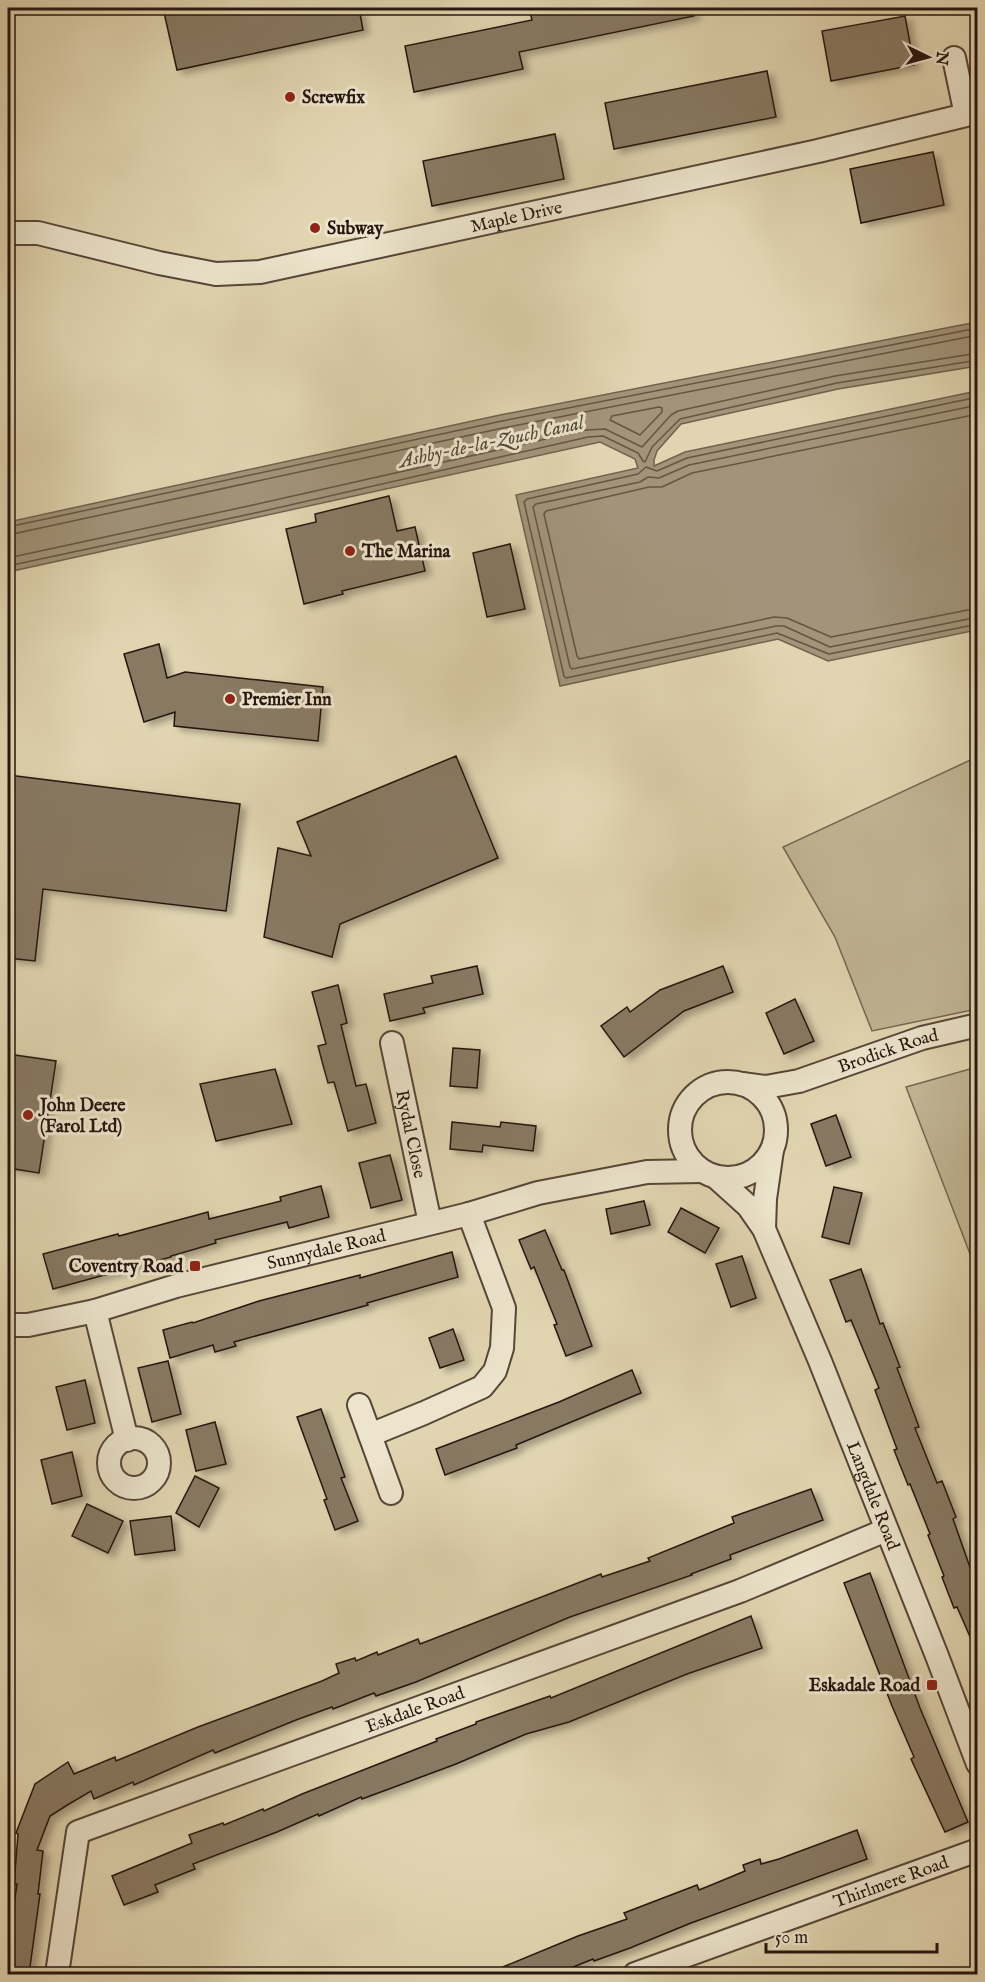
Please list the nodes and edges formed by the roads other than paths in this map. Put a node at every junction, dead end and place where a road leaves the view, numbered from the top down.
1 (954, 58) dead end
2 (8, 233) edge
3 (978, 1025) edge
4 (392, 1043) dead end
5 (800, 1081) junction
6 (741, 1083) junction
7 (772, 1110) junction
8 (682, 1148) junction
9 (772, 1149) junction
10 (647, 1172) junction
11 (709, 1175) junction
12 (469, 1214) junction
13 (430, 1223) junction
14 (764, 1229) junction
15 (95, 1311) junction
16 (8, 1325) edge
17 (359, 1405) dead end
18 (370, 1435) junction
19 (127, 1440) dead end
20 (392, 1493) dead end
21 (886, 1530) junction
22 (978, 1764) edge
23 (978, 1850) edge
24 (57, 1974) edge
25 (635, 1974) edge

1 - 2 street, Maple Drive
3 - 5 street, Brodick Road
4 - 13 street, Rydal Close
5 - 6 street, Brodick Road
5 - 7 street, Brodick Road
6 - 7 street
6 - 8 street
7 - 9 street
8 - 10 street, Sunnydale Road
8 - 11 street
9 - 11 street
9 - 14 street, Langdale Road
10 - 11 street, Sunnydale Road
10 - 12 street, Sunnydale Road
11 - 14 street, Langdale Road
12 - 13 street, Sunnydale Road
12 - 18 street
13 - 15 street, Sunnydale Road
14 - 21 street, Langdale Road
15 - 16 street, Sunnydale Road
15 - 19 street
17 - 18 street
18 - 20 street
21 - 22 street, Langdale Road
21 - 24 street, Eskdale Road
23 - 25 street, Thirlmere Road

